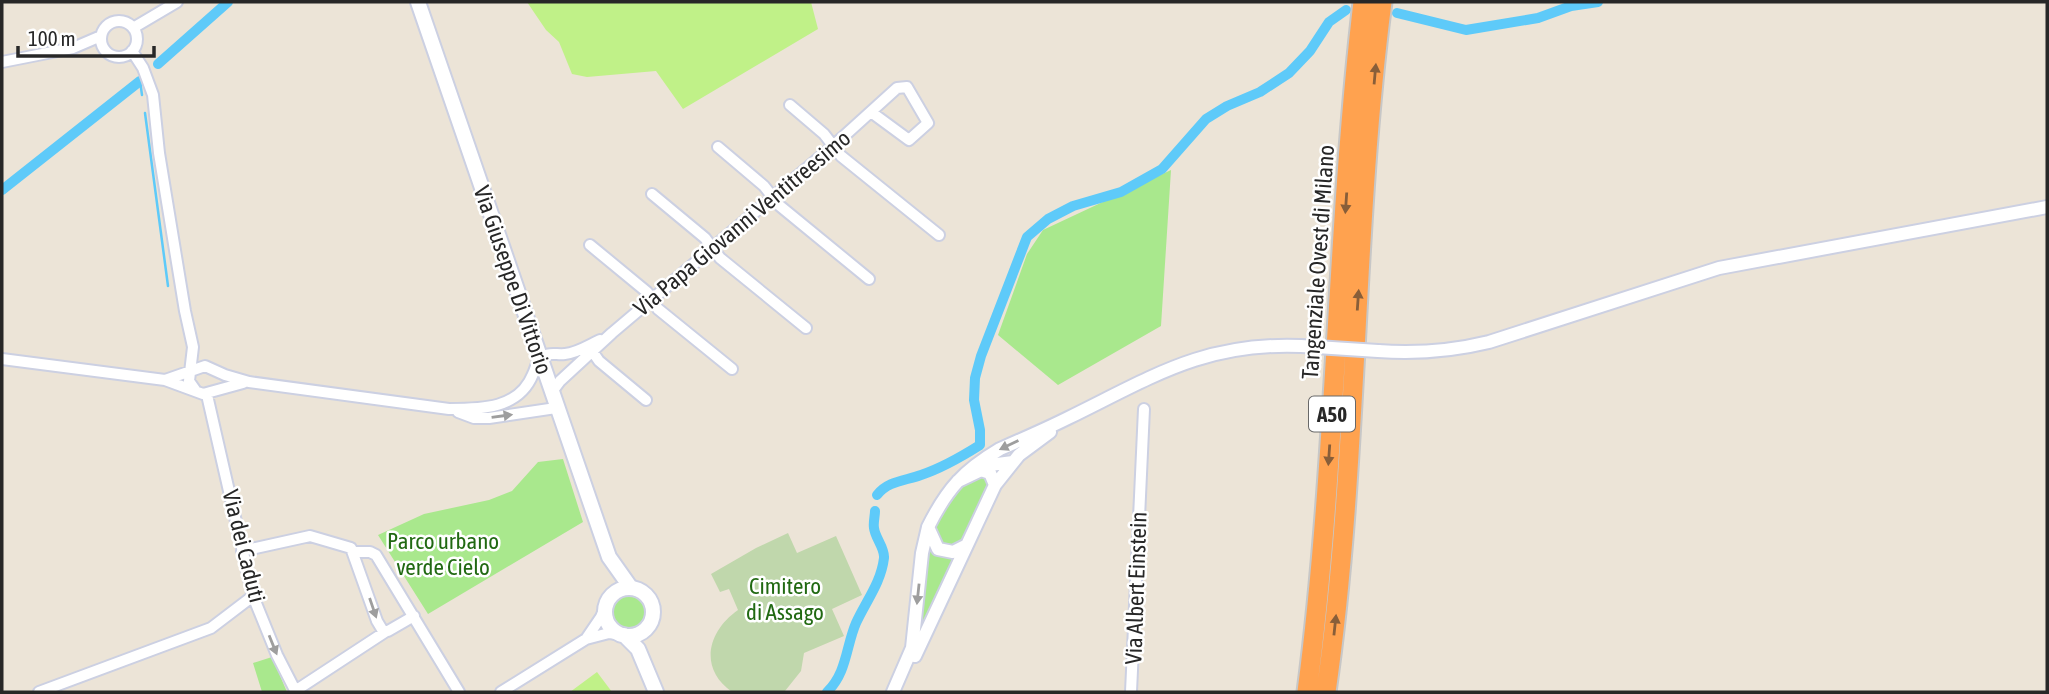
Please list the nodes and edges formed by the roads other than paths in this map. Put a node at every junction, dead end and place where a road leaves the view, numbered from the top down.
1 (177, 2) edge
2 (418, 2) edge
3 (1363, 2) edge
4 (1382, 2) edge
5 (133, 28) junction
6 (101, 36) junction
7 (74, 48) junction
8 (104, 48) junction
9 (132, 51) junction
10 (2, 62) edge
11 (790, 105) dead end
12 (871, 112) junction
13 (832, 146) junction
14 (718, 148) dead end
15 (652, 194) dead end
16 (772, 197) junction
17 (2047, 207) edge
18 (939, 235) dead end
19 (590, 245) dead end
20 (712, 248) junction
21 (869, 279) dead end
22 (652, 300) junction
23 (806, 328) dead end
24 (193, 347) junction
25 (591, 349) junction
26 (563, 354) junction
27 (539, 358) junction
28 (2, 359) edge
29 (732, 369) dead end
30 (213, 370) junction
31 (191, 371) junction
32 (568, 373) junction
33 (165, 380) junction
34 (249, 382) junction
35 (526, 390) junction
36 (196, 391) junction
37 (213, 392) junction
38 (551, 393) junction
39 (646, 400) dead end
40 (556, 408) junction
41 (449, 409) junction
42 (1144, 409) dead end
43 (535, 410) junction
44 (1067, 419) junction
45 (1013, 462) junction
46 (981, 470) junction
47 (958, 481) junction
48 (995, 485) junction
49 (928, 527) junction
50 (967, 545) junction
51 (242, 551) junction
52 (353, 552) junction
53 (609, 557) junction
54 (631, 588) junction
55 (253, 596) junction
56 (609, 599) junction
57 (414, 616) junction
58 (650, 624) junction
59 (385, 632) junction
60 (624, 635) junction
61 (586, 639) junction
62 (650, 674) junction
63 (40, 692) edge
64 (296, 692) edge
65 (459, 692) edge
66 (501, 692) edge
67 (656, 692) edge
68 (893, 692) edge
69 (1131, 692) edge
70 (1307, 692) edge
71 (1326, 692) edge

1 - 5 street
2 - 27 main road, Via Giuseppe Di Vittorio
3 -> 70 highway, Tangenziale Ovest di Milano / A50
71 -> 4 highway, Tangenziale Ovest di Milano / A50
5 - 6 street
5 - 9 street
6 - 7 street
6 - 8 street
7 - 8 street
7 - 10 street
8 - 9 street
9 - 24 street
11 - 13 street
12 - 12 street, Via Papa Giovanni Ventitreesimo
12 - 13 street, Via Papa Giovanni Ventitreesimo
13 - 16 street, Via Papa Giovanni Ventitreesimo
13 - 18 street
14 - 16 street
15 - 20 street
16 - 20 street, Via Papa Giovanni Ventitreesimo
16 - 21 street
17 - 44 street, bridge
19 - 22 street
20 - 22 street, Via Papa Giovanni Ventitreesimo
20 - 23 street
22 - 25 street, Via Papa Giovanni Ventitreesimo
22 - 29 street
24 - 30 street
24 - 31 street
25 - 26 street, Via Papa Giovanni Ventitreesimo
25 - 32 street, Via Papa Giovanni Ventitreesimo
25 - 39 street
26 - 27 street, Via Papa Giovanni Ventitreesimo
26 - 32 street
27 - 35 street
27 - 38 main road, Via Giuseppe Di Vittorio
28 - 33 street
30 - 31 street
30 - 34 street
30 - 37 street
31 - 33 street
31 - 36 street
32 - 38 street, Via Papa Giovanni Ventitreesimo
33 - 36 street
34 - 37 street
34 - 41 street
35 - 41 street
35 - 43 street
36 - 37 street
37 - 51 street, Via dei Caduti
38 - 40 main road, Via Giuseppe Di Vittorio
40 - 43 street
40 - 53 main road, Via Giuseppe Di Vittorio
41 -> 43 street
42 - 69 street, Via Albert Einstein
44 - 45 street
44 -> 47 street
45 - 46 street
45 - 48 street
46 - 47 street
46 - 48 street
47 - 49 street
48 - 50 street
49 - 50 street
49 -> 68 street
50 - 68 street
51 - 52 street
51 - 55 street, Via dei Caduti
52 - 57 street
52 -> 59 street
53 - 54 main road, Via Giuseppe Di Vittorio
53 - 56 main road, Via Giuseppe Di Vittorio
54 - 56 main road
54 - 58 main road
55 - 63 street
55 -> 64 street, Via dei Caduti
56 - 60 main road
56 - 61 street
57 - 59 street
57 - 65 street
58 - 60 main road
58 - 62 main road
59 - 64 street
60 - 61 street
60 - 62 main road
61 - 66 street
62 - 67 main road

